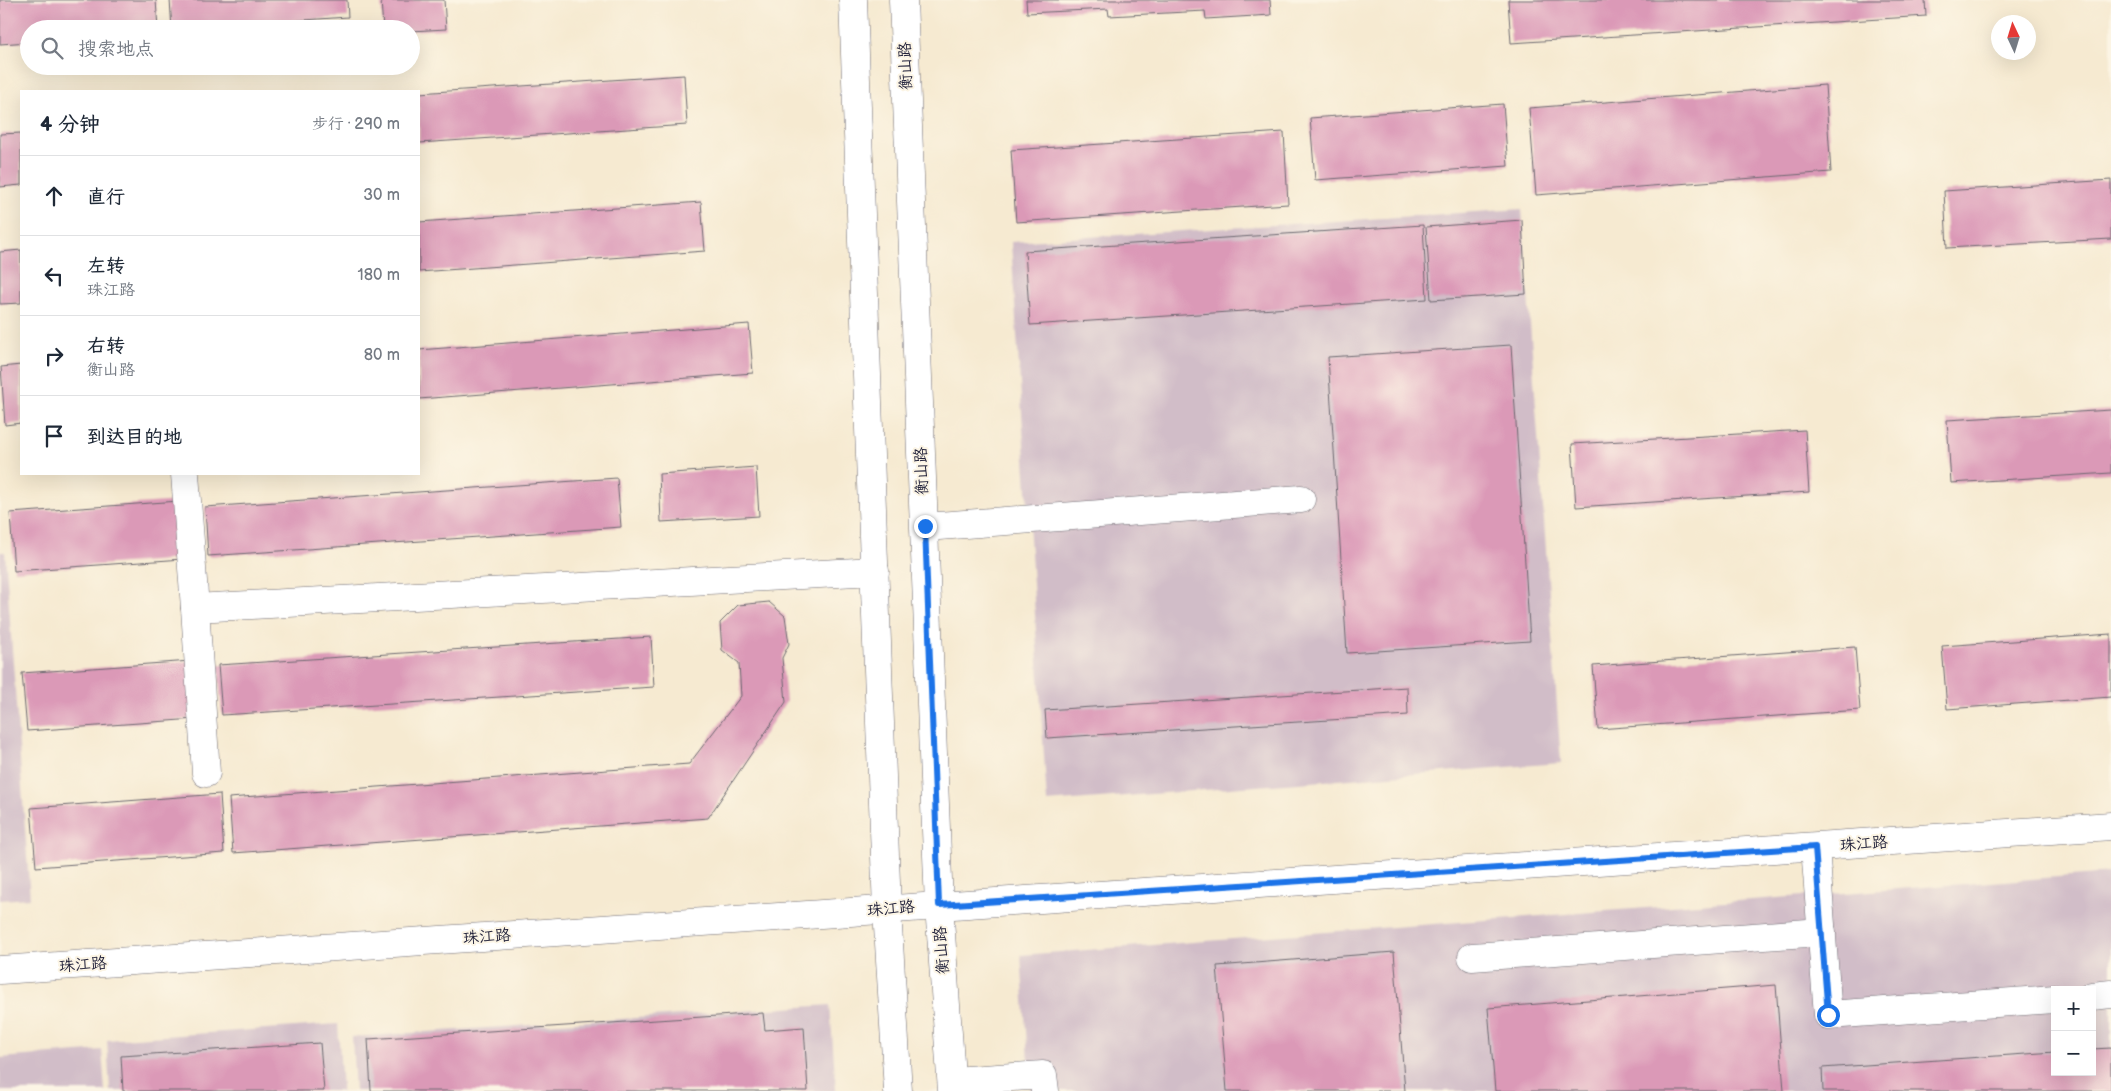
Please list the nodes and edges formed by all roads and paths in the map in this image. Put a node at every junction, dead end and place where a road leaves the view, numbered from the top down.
1 (853, 0) edge
2 (903, 0) edge
3 (185, 475) edge
4 (1301, 499) dead end
5 (925, 526) junction
6 (875, 571) junction
7 (195, 608) junction
8 (206, 772) dead end
9 (2111, 826) edge
10 (1815, 847) junction
11 (939, 905) junction
12 (887, 910) junction
13 (1822, 932) junction
14 (1472, 957) dead end
15 (0, 970) edge
16 (2111, 994) edge
17 (2096, 996) edge
18 (2051, 998) edge
19 (952, 1086) edge
20 (898, 1091) edge
21 (1044, 1091) edge

1 - 6 street
2 - 5 street, 衡山路
3 - 7 street
4 - 5 street
5 - 11 street, 衡山路
6 - 7 street
6 - 12 street
7 - 8 street
9 - 10 street, 珠江路
10 - 11 street, 珠江路
10 - 13 street
11 - 12 street, 珠江路
11 - 19 street, 衡山路
12 - 15 street, 珠江路
12 - 20 street
13 - 14 street
13 - 18 street
16 - 17 street
19 - 21 street

